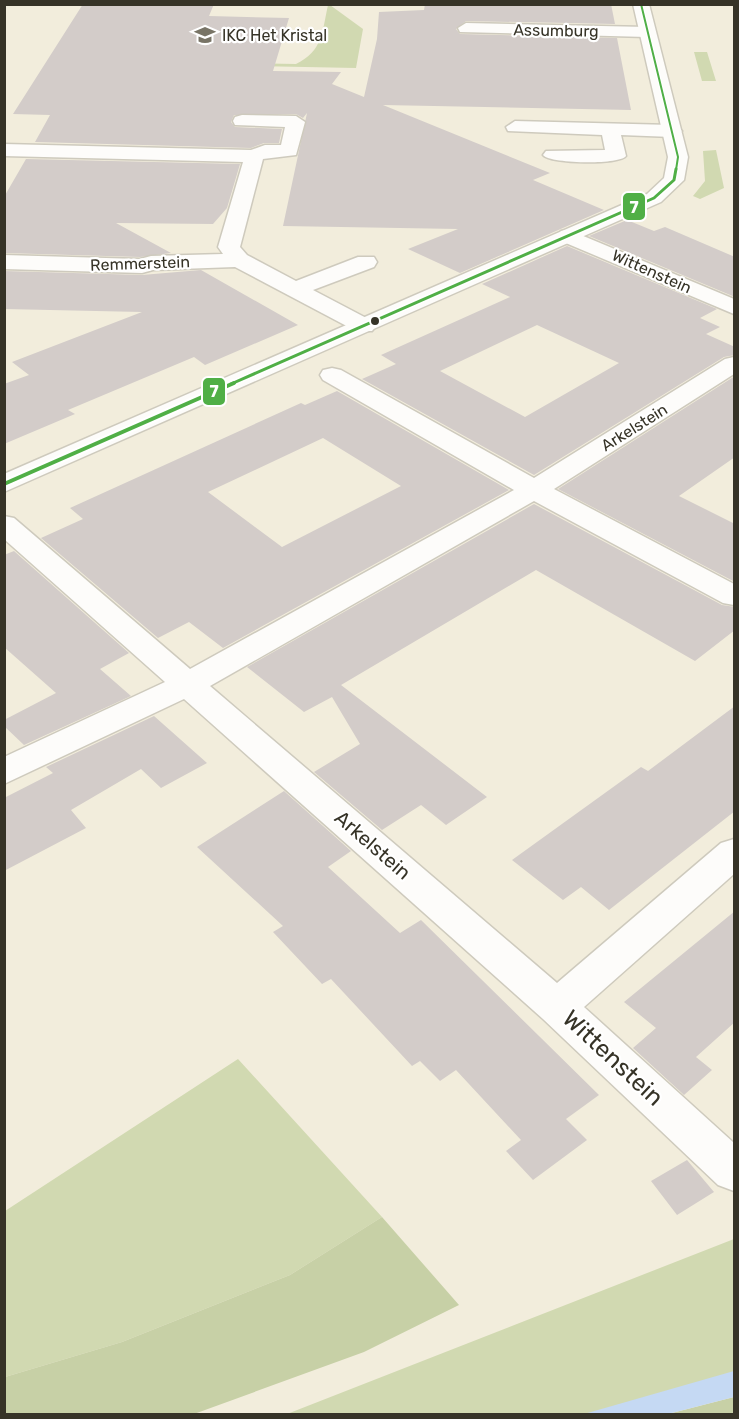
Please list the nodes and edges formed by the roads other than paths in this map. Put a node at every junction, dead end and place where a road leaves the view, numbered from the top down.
1 (641, 4) edge
2 (466, 28) dead end
3 (647, 32) junction
4 (242, 121) dead end
5 (515, 128) dead end
6 (610, 130) junction
7 (672, 131) junction
8 (4, 150) edge
9 (553, 155) dead end
10 (254, 156) junction
11 (569, 236) junction
12 (239, 260) junction
13 (4, 262) edge
14 (366, 262) dead end
15 (296, 289) junction
16 (735, 307) edge
17 (364, 326) junction
18 (735, 364) edge
19 (332, 375) dead end
20 (4, 484) edge
21 (534, 490) junction
22 (4, 524) edge
23 (735, 596) edge
24 (189, 684) junction
25 (4, 772) edge
26 (735, 853) edge
27 (557, 1007) junction
28 (735, 1171) edge

1 - 3 street
2 - 3 street, Assumburg
3 - 7 street
4 - 10 street
5 - 6 street
6 - 7 street
6 - 9 street
7 - 11 street
8 - 10 street
10 - 12 street
11 - 16 street, Wittenstein
11 - 17 street
12 - 13 street, Remmerstein
12 - 15 street
14 - 15 street
15 - 17 street
17 - 20 street
18 - 21 street, Arkelstein
19 - 21 street
21 - 23 street
21 - 24 street, Arkelstein
22 - 24 street, Arkelstein
24 - 25 street, Arkelstein
24 - 27 street, Arkelstein
26 - 27 street, Wittenstein
27 - 28 street, Wittenstein

